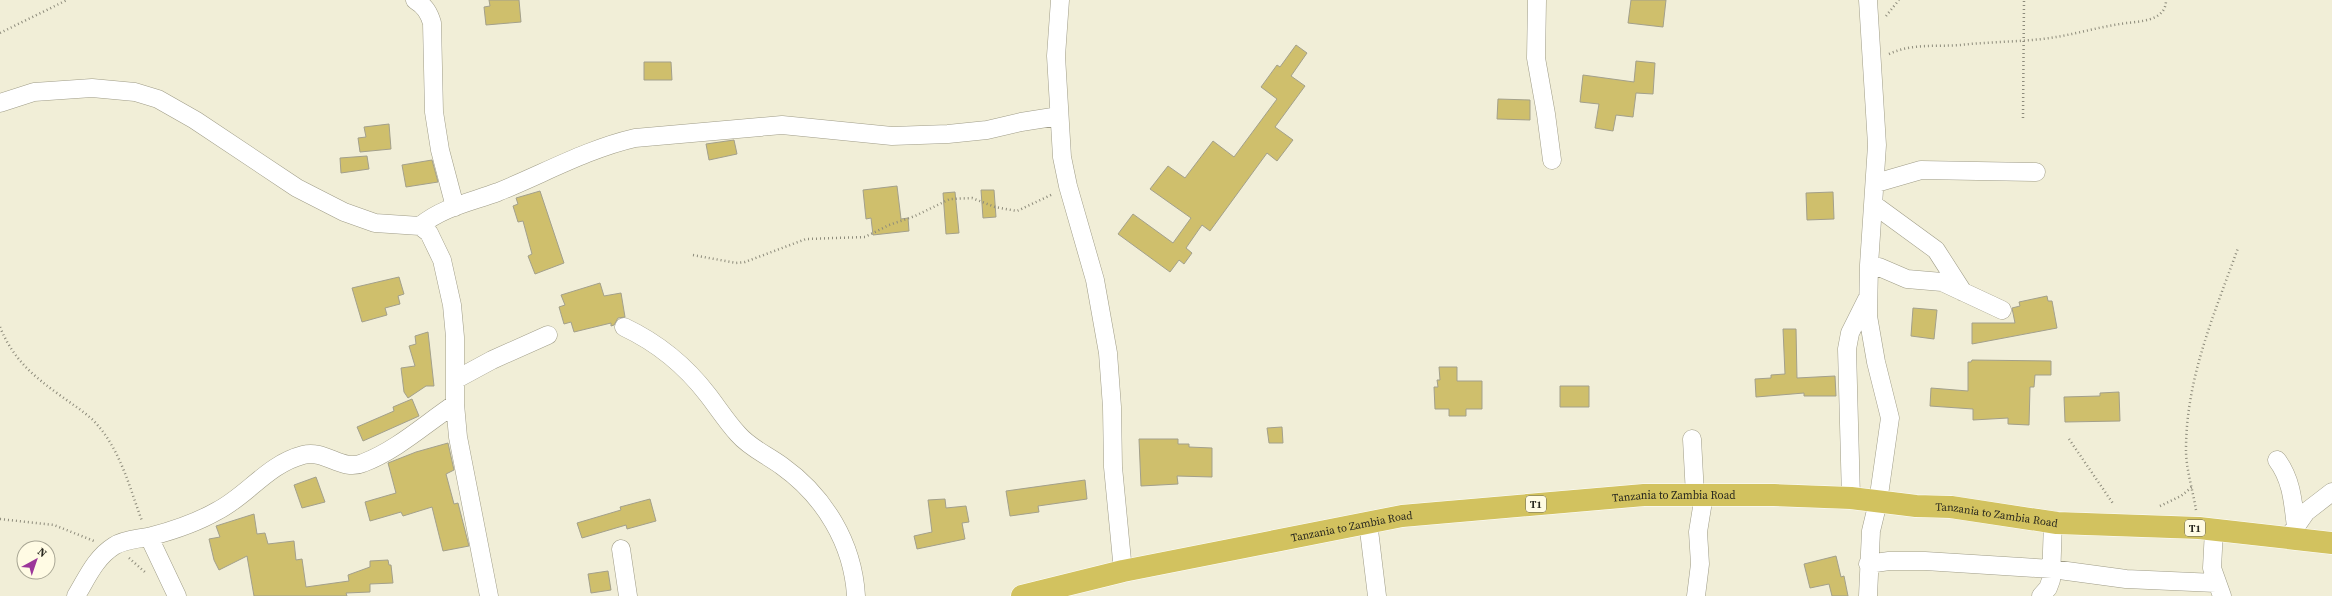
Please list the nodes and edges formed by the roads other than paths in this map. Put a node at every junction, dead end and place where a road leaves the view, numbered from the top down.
1 (416, 0) edge
2 (1060, 0) edge
3 (1537, 0) edge
4 (1867, 0) edge
5 (0, 103) edge
6 (1059, 116) junction
7 (1552, 160) dead end
8 (2036, 172) dead end
9 (1876, 183) junction
10 (1873, 204) junction
11 (456, 207) junction
12 (420, 226) junction
13 (1869, 265) junction
14 (1963, 292) junction
15 (1868, 298) junction
16 (2002, 310) dead end
17 (624, 327) dead end
18 (548, 335) dead end
19 (455, 380) junction
20 (455, 404) junction
21 (1692, 439) dead end
22 (2277, 460) dead end
23 (2332, 492) edge
24 (1699, 495) junction
25 (1851, 498) junction
26 (1878, 502) junction
27 (1368, 522) junction
28 (2053, 522) junction
29 (2207, 529) junction
30 (2292, 533) junction
31 (149, 537) junction
32 (2332, 543) edge
33 (621, 549) dead end
34 (1868, 564) junction
35 (2052, 569) junction
36 (1123, 571) junction
37 (2219, 589) edge
38 (76, 596) edge
39 (177, 596) edge
40 (489, 596) edge
41 (628, 596) edge
42 (856, 596) edge
43 (1022, 596) edge
44 (1377, 596) edge
45 (1696, 596) edge
46 (1868, 596) edge
47 (2041, 596) edge

1 - 11 street
2 - 6 street
3 - 7 street
4 - 9 street
5 - 12 street
6 - 11 street
6 - 36 street
8 - 9 street
9 - 10 street
10 - 13 street
10 - 14 street
11 - 12 street
12 - 19 street
13 - 14 street
13 - 15 street
14 - 16 street
15 - 25 street
15 - 26 street
17 - 42 street
18 - 19 street
19 - 20 street
20 - 31 street
20 - 40 street
21 - 24 street
22 - 30 street
23 - 30 street
24 - 25 highway, Tanzania to Zambia Road / T1
24 - 27 highway, Tanzania to Zambia Road / T1
24 - 45 street
25 - 26 highway, Tanzania to Zambia Road / T1
26 - 28 highway, Tanzania to Zambia Road / T1
26 - 34 street
27 - 36 highway, Tanzania to Zambia Road / T1
27 - 44 street
28 - 29 highway, Tanzania to Zambia Road / T1
28 - 35 street
29 - 30 highway, Tanzania to Zambia Road / T1
29 - 37 street
30 - 32 highway, Tanzania to Zambia Road / T1
31 - 38 street
31 - 39 street
33 - 41 street
34 - 35 street
34 - 46 street
35 - 37 street
35 - 47 street
36 - 43 highway, Tanzania to Zambia Road / T1

